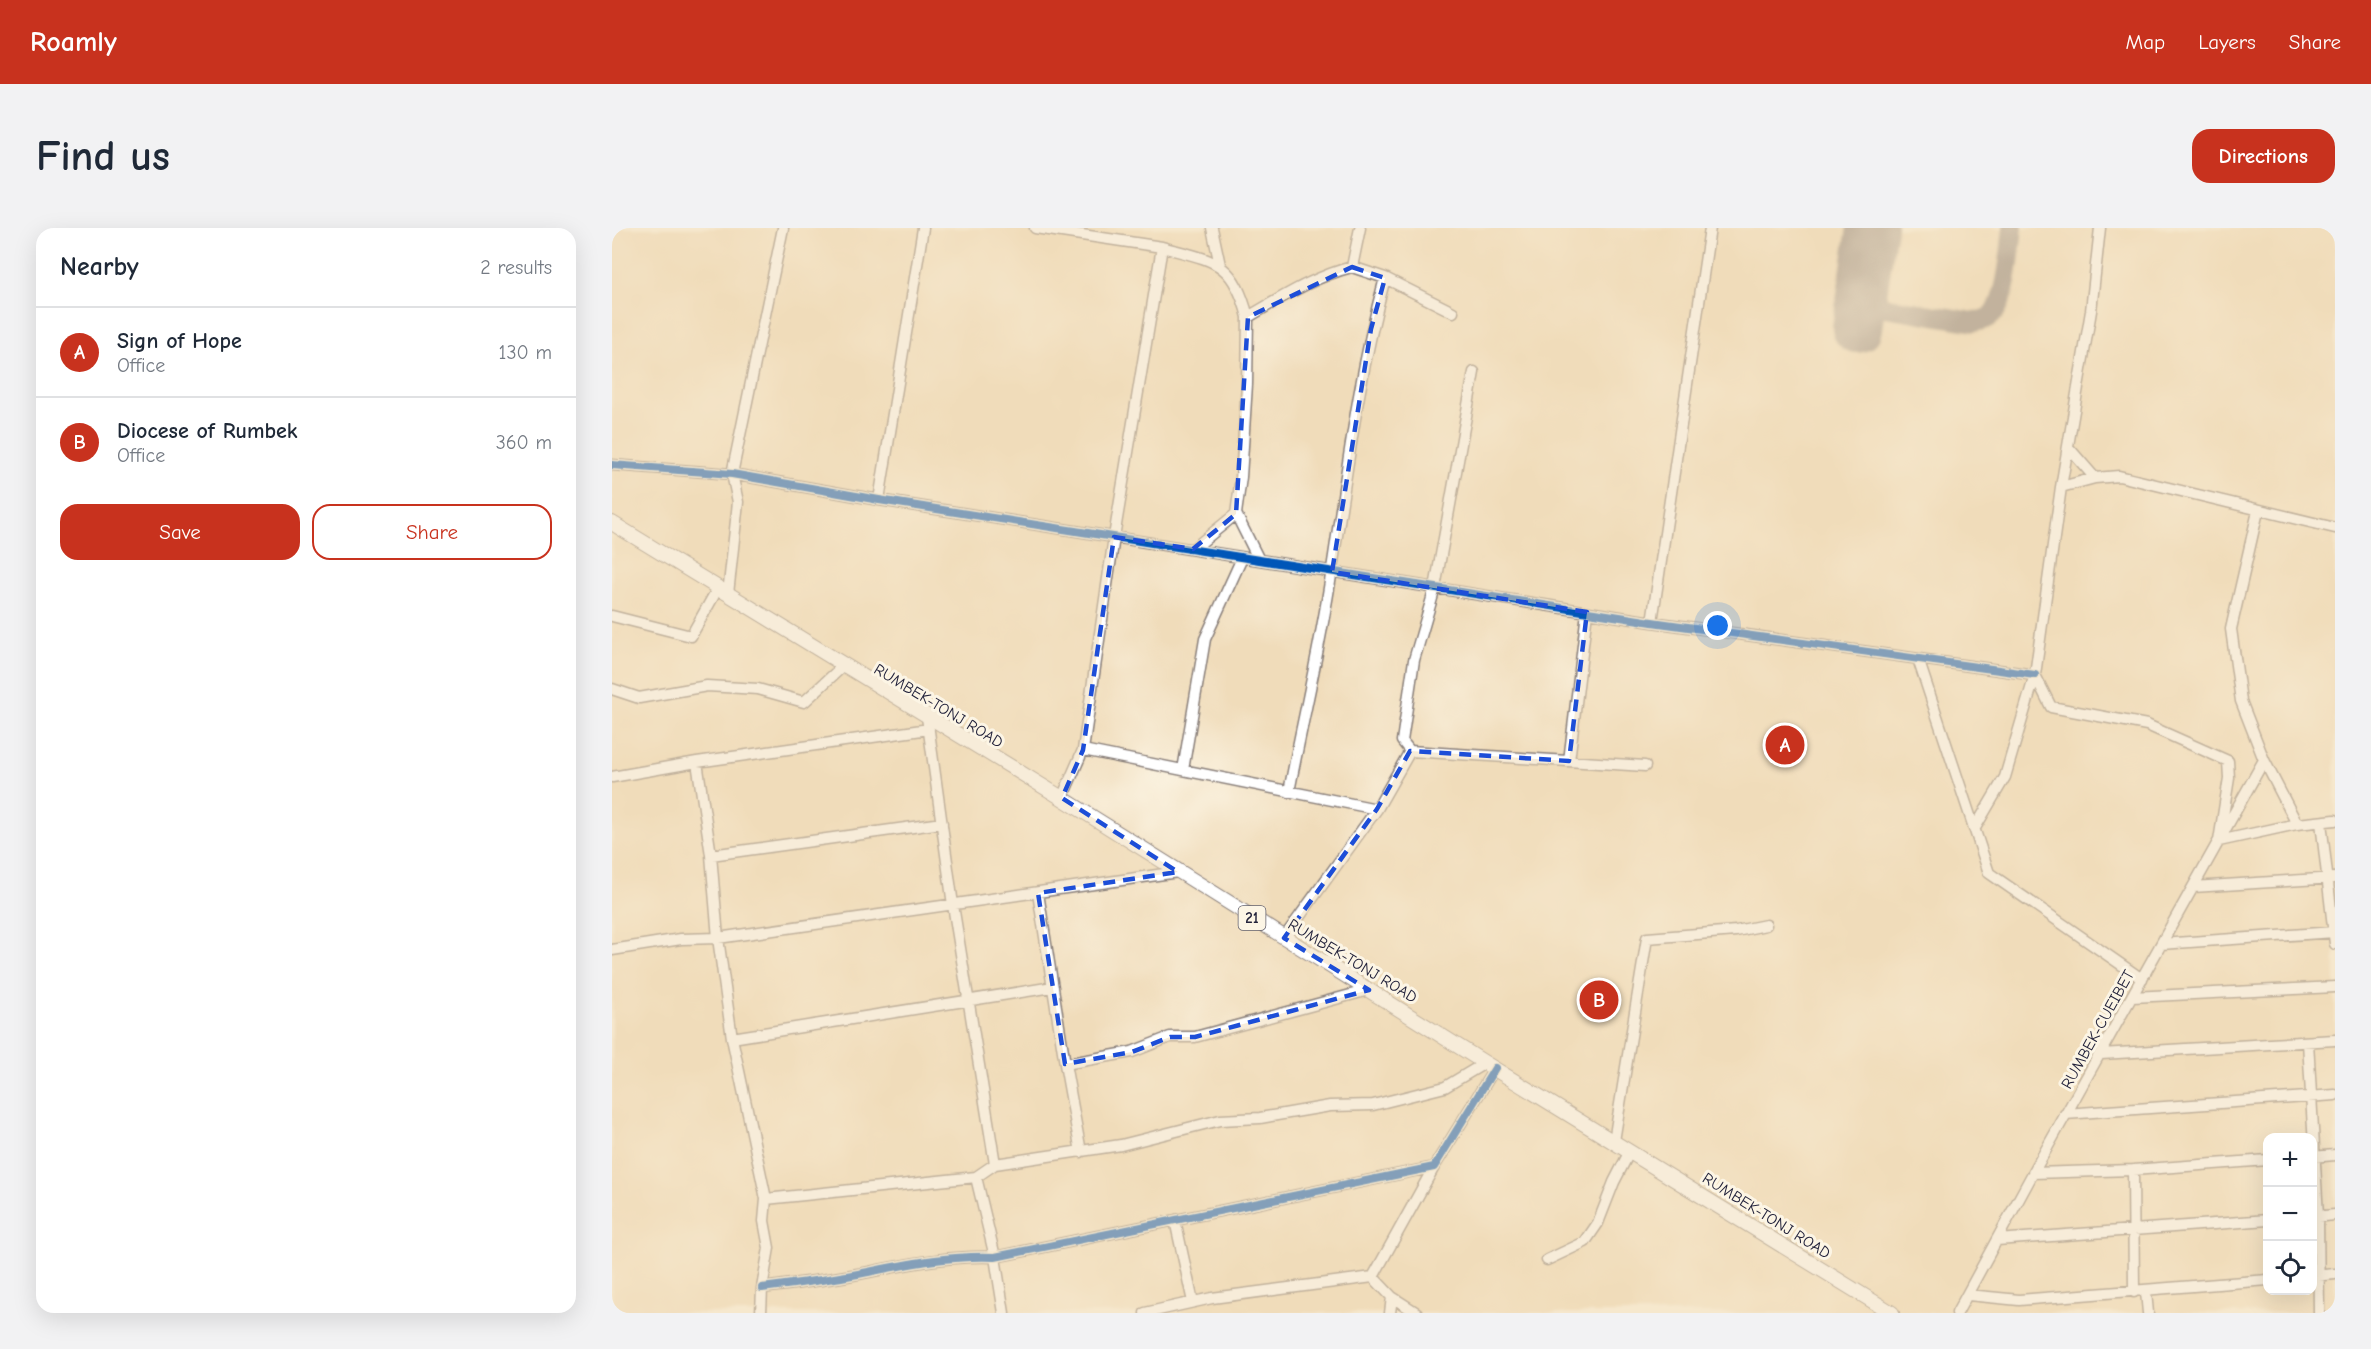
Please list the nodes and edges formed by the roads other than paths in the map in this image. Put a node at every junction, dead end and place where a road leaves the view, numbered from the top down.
1 (783, 228) edge
2 (923, 228) edge
3 (1035, 228) edge
4 (1212, 228) edge
5 (1360, 228) edge
6 (1710, 228) edge
7 (2100, 228) edge
8 (1162, 247) junction
9 (1220, 266) junction
10 (1352, 267) junction
11 (1386, 278) junction
12 (1453, 312) dead end
13 (1248, 317) junction
14 (1474, 372) dead end
15 (2068, 447) junction
16 (612, 465) edge
17 (732, 474) junction
18 (2095, 478) junction
19 (2061, 487) junction
20 (879, 500) junction
21 (2259, 511) junction
22 (1236, 514) junction
23 (612, 523) edge
24 (2335, 528) edge
25 (1114, 537) junction
26 (1193, 549) junction
27 (1242, 558) junction
28 (1259, 560) junction
29 (1332, 572) junction
30 (1435, 588) junction
31 (723, 591) junction
32 (1587, 612) junction
33 (612, 616) edge
34 (1652, 622) junction
35 (1918, 659) junction
36 (843, 666) junction
37 (2035, 675) junction
38 (612, 689) edge
39 (928, 723) junction
40 (1083, 750) junction
41 (1410, 751) junction
42 (2264, 760) junction
43 (1569, 761) junction
44 (697, 762) junction
45 (1645, 766) dead end
46 (1183, 770) junction
47 (612, 777) edge
48 (1289, 792) junction
49 (1062, 798) junction
50 (1377, 809) junction
51 (2335, 820) edge
52 (2321, 822) junction
53 (942, 823) junction
54 (2296, 824) junction
55 (1975, 828) junction
56 (2219, 841) junction
57 (711, 855) junction
58 (1178, 872) junction
59 (2331, 879) edge
60 (2193, 887) junction
61 (1038, 893) junction
62 (953, 905) junction
63 (1766, 925) dead end
64 (2334, 936) edge
65 (718, 938) junction
66 (1284, 938) junction
67 (2161, 944) junction
68 (612, 950) edge
69 (2142, 979) junction
70 (1053, 987) junction
71 (2335, 987) edge
72 (1369, 990) junction
73 (2132, 997) junction
74 (969, 1001) junction
75 (732, 1038) junction
76 (2335, 1040) edge
77 (2308, 1042) junction
78 (2101, 1054) junction
79 (1065, 1064) junction
80 (1490, 1065) junction
81 (2335, 1095) edge
82 (2310, 1096) junction
83 (2065, 1114) junction
84 (2312, 1133) edge
85 (1614, 1141) junction
86 (1630, 1151) junction
87 (1081, 1152) junction
88 (2335, 1155) edge
89 (2317, 1157) edge
90 (2263, 1160) edge
91 (995, 1164) junction
92 (1434, 1167) junction
93 (2133, 1170) junction
94 (2033, 1173) junction
95 (975, 1177) junction
96 (766, 1199) junction
97 (2335, 1215) edge
98 (2317, 1216) edge
99 (1174, 1220) junction
100 (2263, 1220) edge
101 (2134, 1230) junction
102 (1997, 1240) junction
103 (995, 1257) junction
104 (1547, 1260) dead end
105 (2335, 1274) edge
106 (2317, 1276) edge
107 (1373, 1277) junction
108 (2263, 1280) edge
109 (762, 1288) junction
110 (2317, 1288) edge
111 (2134, 1292) junction
112 (2146, 1292) junction
113 (1968, 1294) junction
114 (1392, 1298) junction
115 (1193, 1302) junction
116 (761, 1313) edge
117 (1004, 1313) edge
118 (1145, 1313) edge
119 (1390, 1313) edge
120 (1417, 1313) edge
121 (1892, 1313) edge
122 (1957, 1313) edge
123 (2148, 1313) edge
124 (2319, 1313) edge

1 - 17 street
2 - 20 street
3 - 8 street
4 - 9 street
5 - 10 street
6 - 34 street
7 - 15 street
8 - 9 street
8 - 25 street
9 - 13 street
10 - 11 street
10 - 13 street
11 - 12 street
11 - 29 street
13 - 22 street
14 - 30 street
15 - 18 street
15 - 19 street
16 - 17 street
17 - 20 street
17 - 31 street
18 - 19 street
18 - 21 street
19 - 37 street
20 - 25 street
21 - 24 street
21 - 42 street
22 - 26 street
22 - 28 street
23 - 31 main road, RUMBEK-TONJ ROAD / 21
25 - 26 street
25 - 40 street
26 - 27 street
27 - 28 street
27 - 46 street
28 - 29 street
29 - 30 street
29 - 48 street
30 - 32 street
30 - 41 street
31 - 33 street
31 - 36 main road, RUMBEK-TONJ ROAD / 21
32 - 34 street
32 - 43 street
34 - 35 street
35 - 37 street
35 - 55 street
36 - 38 street
36 - 39 main road, RUMBEK-TONJ ROAD / 21
37 - 55 street
37 - 56 street
39 - 44 street
39 - 49 main road, RUMBEK-TONJ ROAD / 21
39 - 53 street
40 - 46 street
40 - 49 street
41 - 43 street
41 - 50 street
42 - 54 street
42 - 56 street, RUMBEK-CUEIBET
43 - 45 street
44 - 47 street
44 - 57 street
46 - 48 street
48 - 50 street
49 - 58 main road, RUMBEK-TONJ ROAD / 21
50 - 66 street
51 - 52 street
52 - 54 street
52 - 59 street
53 - 57 street
53 - 62 street
54 - 56 street
55 - 69 street
56 - 60 street, RUMBEK-CUEIBET
57 - 65 street
58 - 61 street
58 - 66 main road, RUMBEK-TONJ ROAD / 21
59 - 60 street
59 - 64 street
60 - 67 street, RUMBEK-CUEIBET
61 - 62 street
61 - 70 street
62 - 65 street
62 - 74 street
63 - 85 street
64 - 67 street
65 - 68 street
65 - 75 street
66 - 72 main road, RUMBEK-TONJ ROAD / 21
67 - 69 street, RUMBEK-CUEIBET
69 - 73 street, RUMBEK-CUEIBET
70 - 74 street
70 - 79 street
71 - 73 street
72 - 79 street
72 - 80 main road, RUMBEK-TONJ ROAD / 21
73 - 78 street, RUMBEK-CUEIBET
74 - 75 street
74 - 91 street
75 - 96 street
76 - 77 street
77 - 78 street
77 - 82 street
78 - 83 street, RUMBEK-CUEIBET
79 - 87 street
80 - 85 main road, RUMBEK-TONJ ROAD / 21
80 - 87 street
80 - 92 street
81 - 82 street
82 - 83 street
82 - 84 street
83 - 94 street, RUMBEK-CUEIBET
85 - 86 main road, RUMBEK-TONJ ROAD / 21
86 - 104 street
86 - 121 main road, RUMBEK-TONJ ROAD / 21
87 - 91 street
88 - 89 street
90 - 93 street
91 - 95 street
92 - 99 street
92 - 107 street
93 - 94 street
93 - 101 street
94 - 102 street, RUMBEK-CUEIBET
95 - 96 street
95 - 103 street
96 - 109 street
97 - 98 street
99 - 103 street
99 - 115 street
100 - 101 street
101 - 102 street
101 - 111 street
102 - 113 street, RUMBEK-CUEIBET
103 - 109 street
103 - 117 street
105 - 106 street
107 - 114 street
107 - 115 street
108 - 112 street
109 - 116 street
110 - 124 street
111 - 112 street
111 - 113 street
112 - 123 street
113 - 122 street, RUMBEK-CUEIBET
114 - 119 street
114 - 120 street
115 - 118 street

